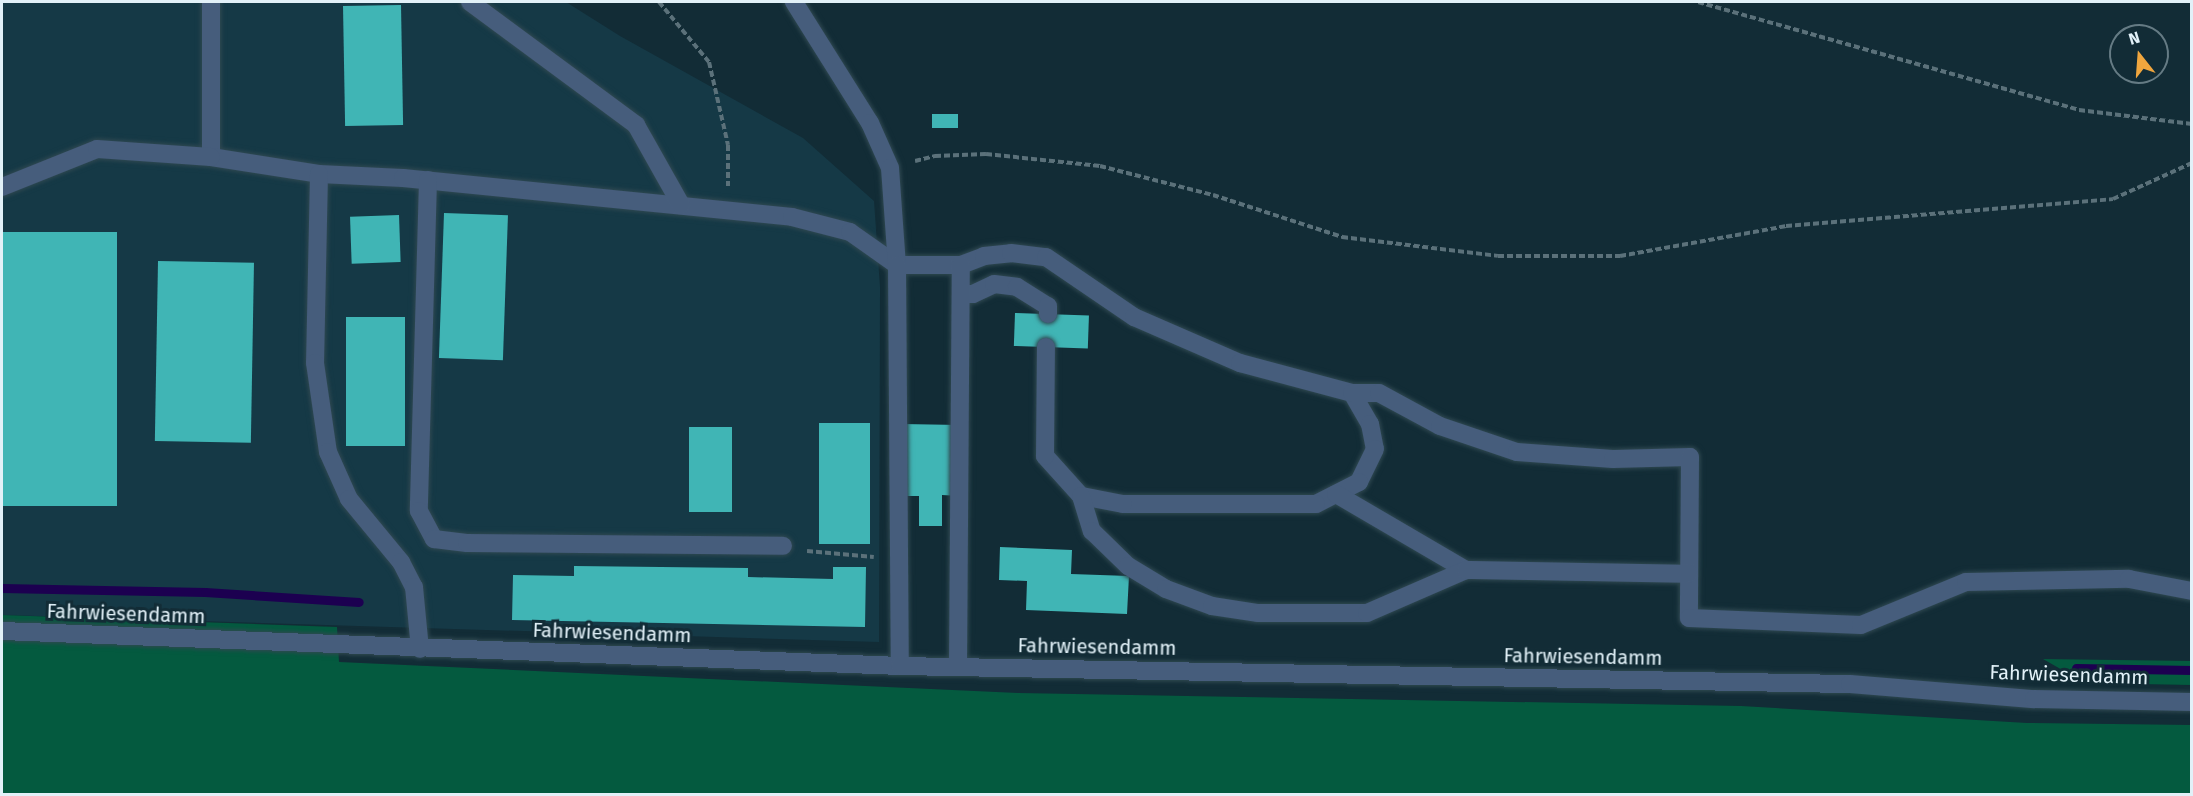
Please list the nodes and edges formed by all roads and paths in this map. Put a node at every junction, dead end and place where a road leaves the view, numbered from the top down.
1 (211, 2) edge
2 (470, 2) edge
3 (659, 2) edge
4 (794, 2) edge
5 (1698, 2) edge
6 (2192, 124) edge
7 (211, 157) junction
8 (2192, 163) edge
9 (890, 168) junction
10 (319, 174) junction
11 (428, 180) junction
12 (2, 187) edge
13 (681, 204) junction
14 (728, 211) junction
15 (897, 265) junction
16 (961, 265) junction
17 (961, 294) junction
18 (1048, 314) dead end
19 (1046, 347) dead end
20 (1352, 393) junction
21 (1336, 494) junction
22 (1081, 496) junction
23 (783, 546) joint
24 (900, 558) junction
25 (1466, 570) junction
26 (1689, 574) junction
27 (2192, 591) edge
28 (2, 631) edge
29 (420, 649) junction
30 (900, 666) junction
31 (958, 667) junction
32 (2192, 702) edge

1 - 7 street
2 - 13 street
3 - 14 path
4 - 9 street
5 - 6 path
7 - 10 street
7 - 12 street
8 - 9 path
9 - 15 street
10 - 11 street
10 - 29 street
11 - 13 street
11 - 23 street
13 - 14 street
14 - 15 street
15 - 16 street
15 - 24 street
16 - 17 street
16 - 20 street
17 - 18 street
17 - 31 street
19 - 22 street
20 - 21 street
20 - 26 street
21 - 22 street
21 - 25 street
22 - 25 street
23 - 24 path
24 - 30 street
25 - 26 street
26 - 27 street
28 - 29 street, Fahrwiesendamm
29 - 30 street, Fahrwiesendamm
30 - 31 street, Fahrwiesendamm
31 - 32 street, Fahrwiesendamm

